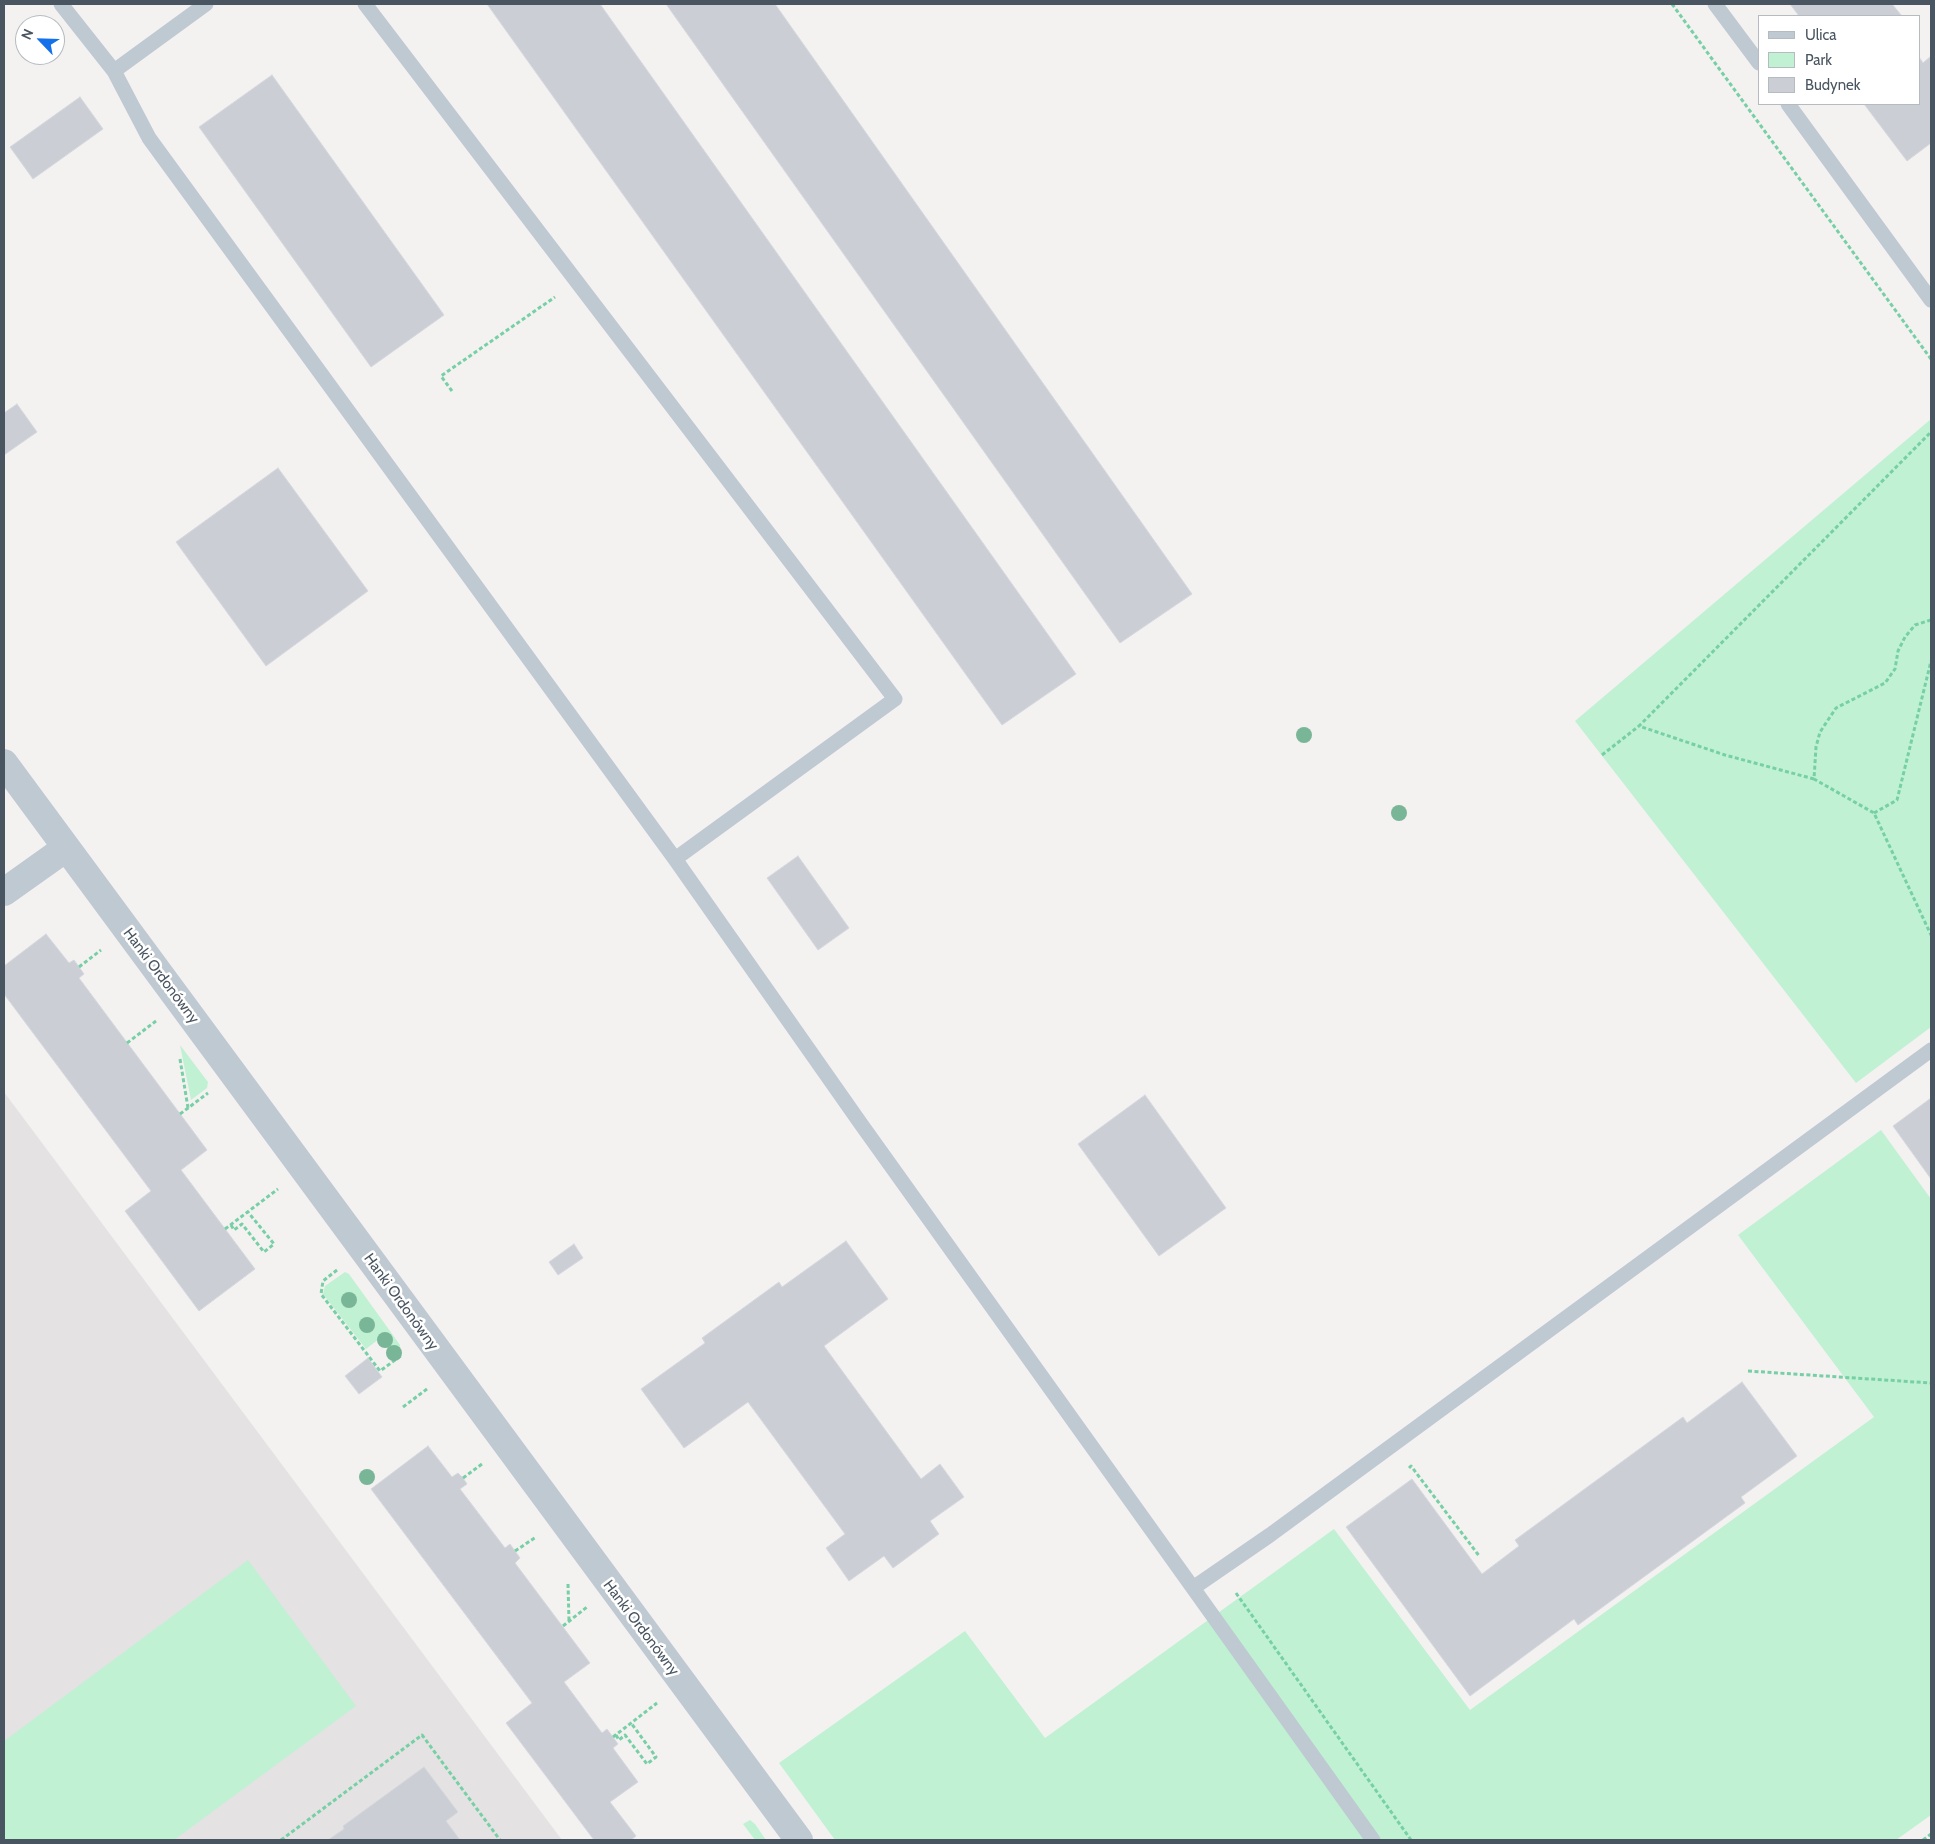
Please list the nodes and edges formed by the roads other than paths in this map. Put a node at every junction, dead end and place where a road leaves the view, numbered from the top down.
1 (61, 4) edge
2 (206, 4) edge
3 (365, 4) edge
4 (1715, 4) edge
5 (1758, 62) edge
6 (114, 70) junction
7 (1789, 105) edge
8 (1931, 300) edge
9 (4, 763) edge
10 (66, 848) junction
11 (675, 859) junction
12 (4, 892) edge
13 (1931, 1050) edge
14 (1193, 1588) junction
15 (799, 1840) edge
16 (1373, 1840) edge

1 - 6 lane
2 - 6 lane
3 - 11 lane
4 - 5 lane
6 - 11 lane
7 - 8 lane
9 - 10 street, Hanki Ordonówny
10 - 12 street
10 - 15 street, Hanki Ordonówny
11 - 14 lane
13 - 14 lane
14 - 16 lane

